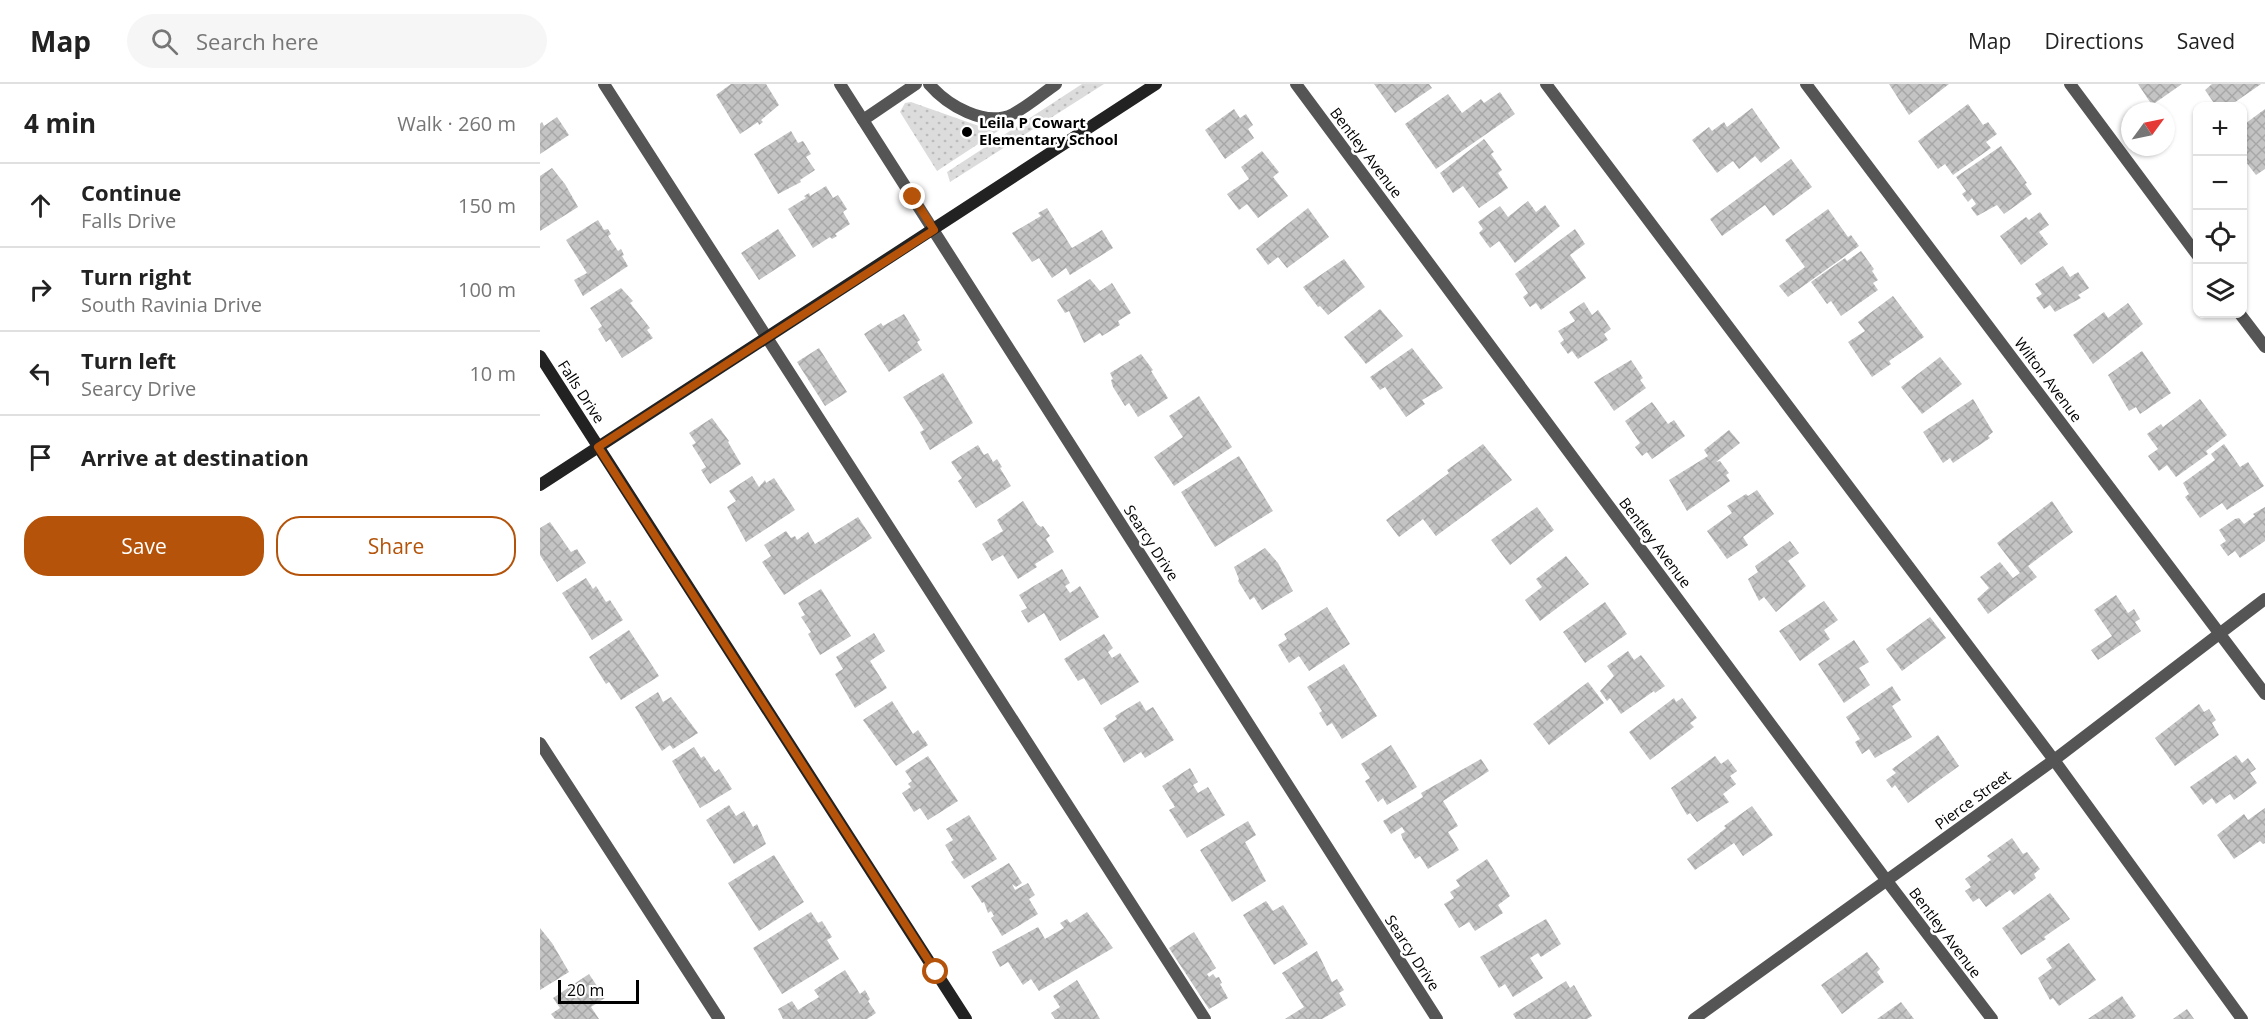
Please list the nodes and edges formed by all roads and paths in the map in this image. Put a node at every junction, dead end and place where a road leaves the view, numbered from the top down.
1 (604, 84) edge
2 (840, 84) edge
3 (916, 84) edge
4 (929, 84) edge
5 (1056, 84) edge
6 (1156, 84) edge
7 (1296, 84) edge
8 (1546, 84) edge
9 (1806, 84) edge
10 (2070, 84) edge
11 (863, 120) junction
12 (934, 230) junction
13 (2193, 249) edge
14 (2243, 318) edge
15 (765, 337) junction
16 (2265, 347) edge
17 (540, 356) edge
18 (598, 447) junction
19 (540, 485) edge
20 (2265, 599) edge
21 (2220, 633) junction
22 (2265, 694) edge
23 (540, 743) edge
24 (2054, 760) junction
25 (1887, 881) junction
26 (719, 1019) edge
27 (966, 1019) edge
28 (1205, 1019) edge
29 (1437, 1019) edge
30 (1694, 1019) edge
31 (1992, 1019) edge
32 (2242, 1019) edge

1 - 15 street
2 - 11 street, Searcy Drive
3 - 11 street
4 - 5 street
6 - 12 street
7 - 25 street, Bentley Avenue
8 - 24 street
9 - 21 street, Wilton Avenue
10 - 13 street
11 - 12 street, Searcy Drive
12 - 15 street
12 - 29 street, Searcy Drive
14 - 16 street
15 - 18 street
15 - 28 street
17 - 18 street, Falls Drive
18 - 19 street
18 - 27 street, Falls Drive
20 - 21 street, Pierce Street
21 - 22 street, Wilton Avenue
21 - 24 street, Pierce Street
23 - 26 street
24 - 25 street, Pierce Street
24 - 32 street
25 - 30 street, Pierce Street
25 - 31 street, Bentley Avenue

